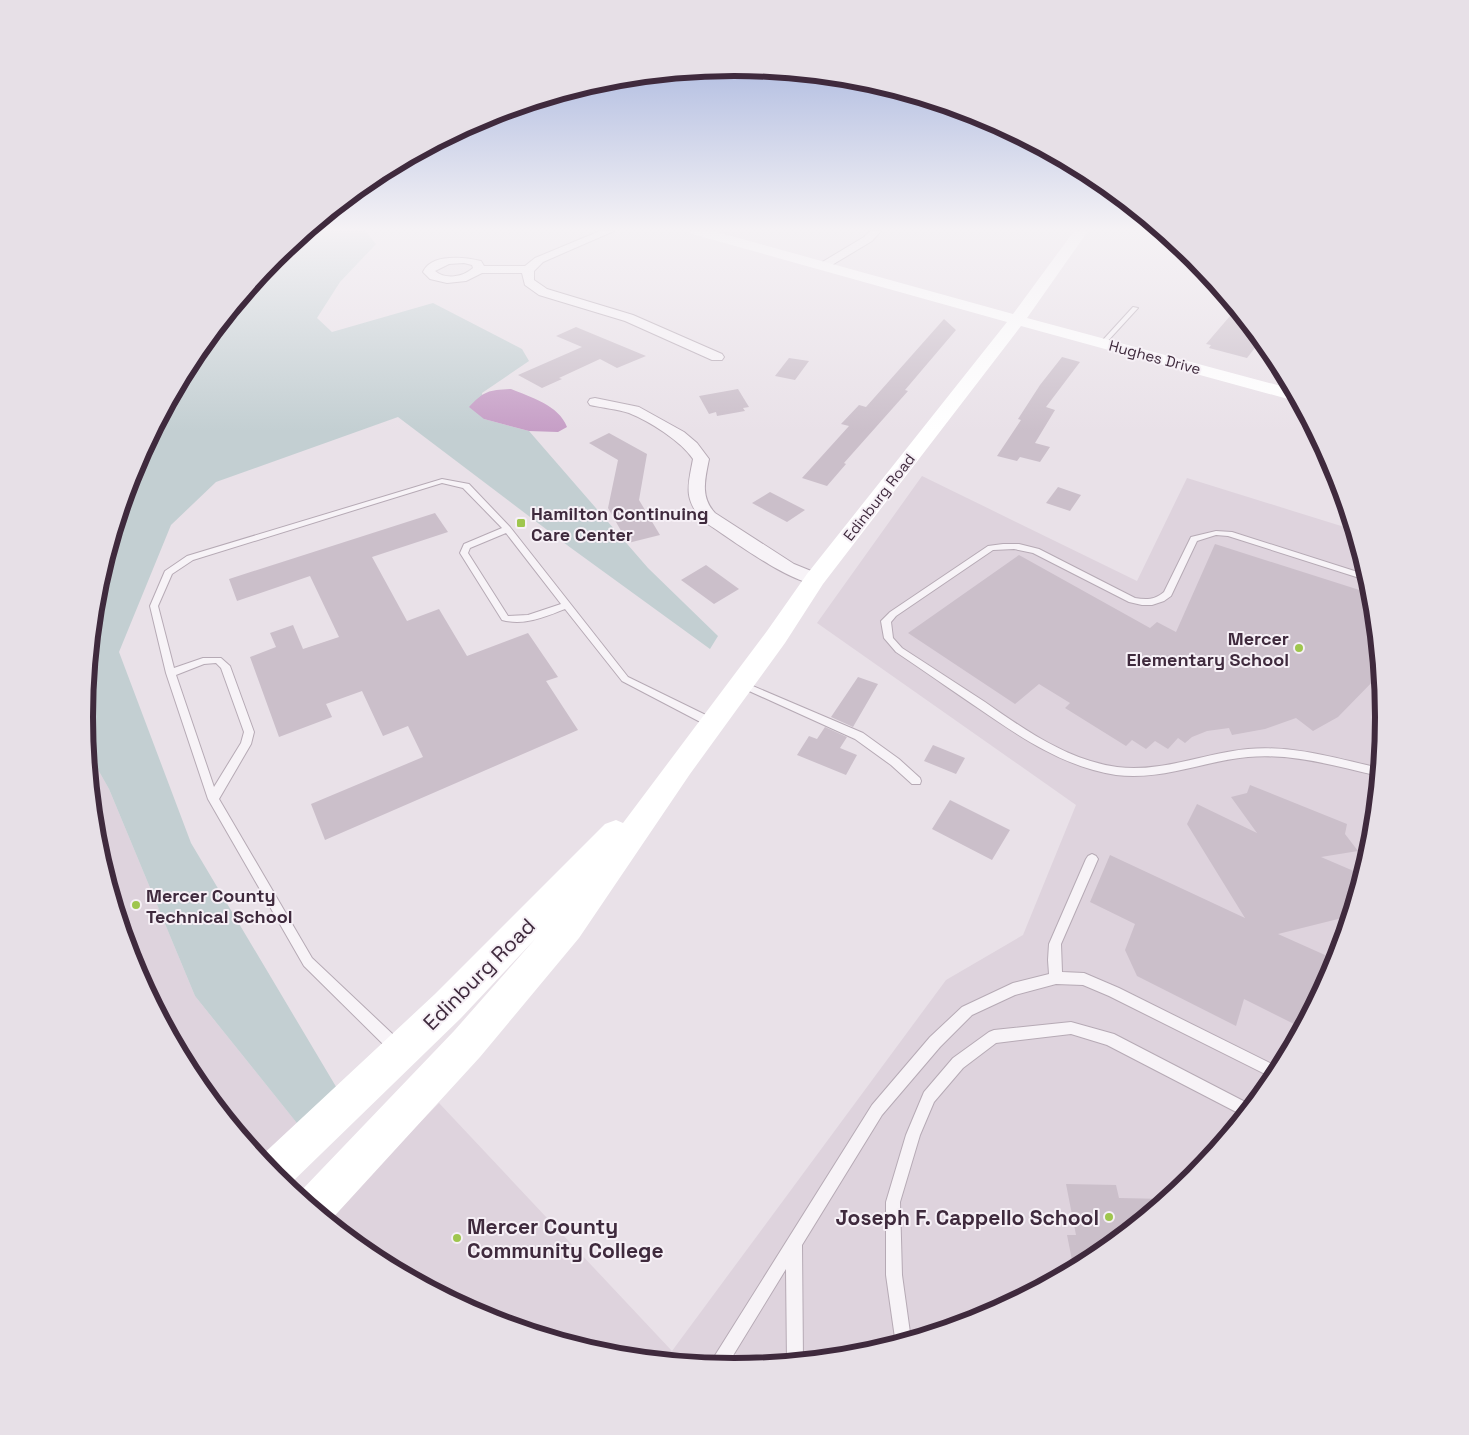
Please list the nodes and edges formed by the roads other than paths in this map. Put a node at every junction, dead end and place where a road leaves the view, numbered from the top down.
1 (562, 298) edge
2 (938, 298) edge
3 (1033, 298) edge
4 (1135, 308) dead end
5 (1017, 320) junction
6 (1103, 343) junction
7 (718, 358) dead end
8 (1287, 393) edge
9 (595, 402) dead end
10 (508, 529) junction
11 (1359, 575) edge
12 (815, 579) junction
13 (568, 605) junction
14 (171, 673) junction
15 (741, 684) junction
16 (712, 723) junction
17 (680, 766) junction
18 (1373, 771) edge
19 (916, 781) dead end
20 (213, 799) junction
21 (1092, 859) dead end
22 (1056, 978) junction
23 (401, 1052) junction
24 (1270, 1071) edge
25 (1243, 1108) edge
26 (278, 1168) edge
27 (317, 1204) edge
28 (794, 1243) junction
29 (902, 1336) edge
30 (795, 1355) edge
31 (723, 1358) edge

1 - 7 street
2 - 5 main road, Hughes Drive
3 - 5 main road, Edinburg Road
4 - 6 lane
5 - 6 main road, Hughes Drive
5 - 12 main road, Edinburg Road
6 - 8 main road, Hughes Drive
9 - 12 street
10 - 13 lane
10 - 13 lane
10 - 14 lane
11 - 18 lane
12 - 15 main road, Edinburg Road
13 - 16 lane
14 - 20 lane
14 - 20 lane
15 - 16 main road, Edinburg Road
15 - 19 lane
16 - 17 main road, Edinburg Road
17 - 23 main road, Edinburg Road
17 - 27 main road, Edinburg Road
20 - 23 lane
21 - 22 lane
22 - 24 lane
22 - 28 lane
23 - 26 main road, Edinburg Road
25 - 29 lane
28 - 30 lane
28 - 31 lane

